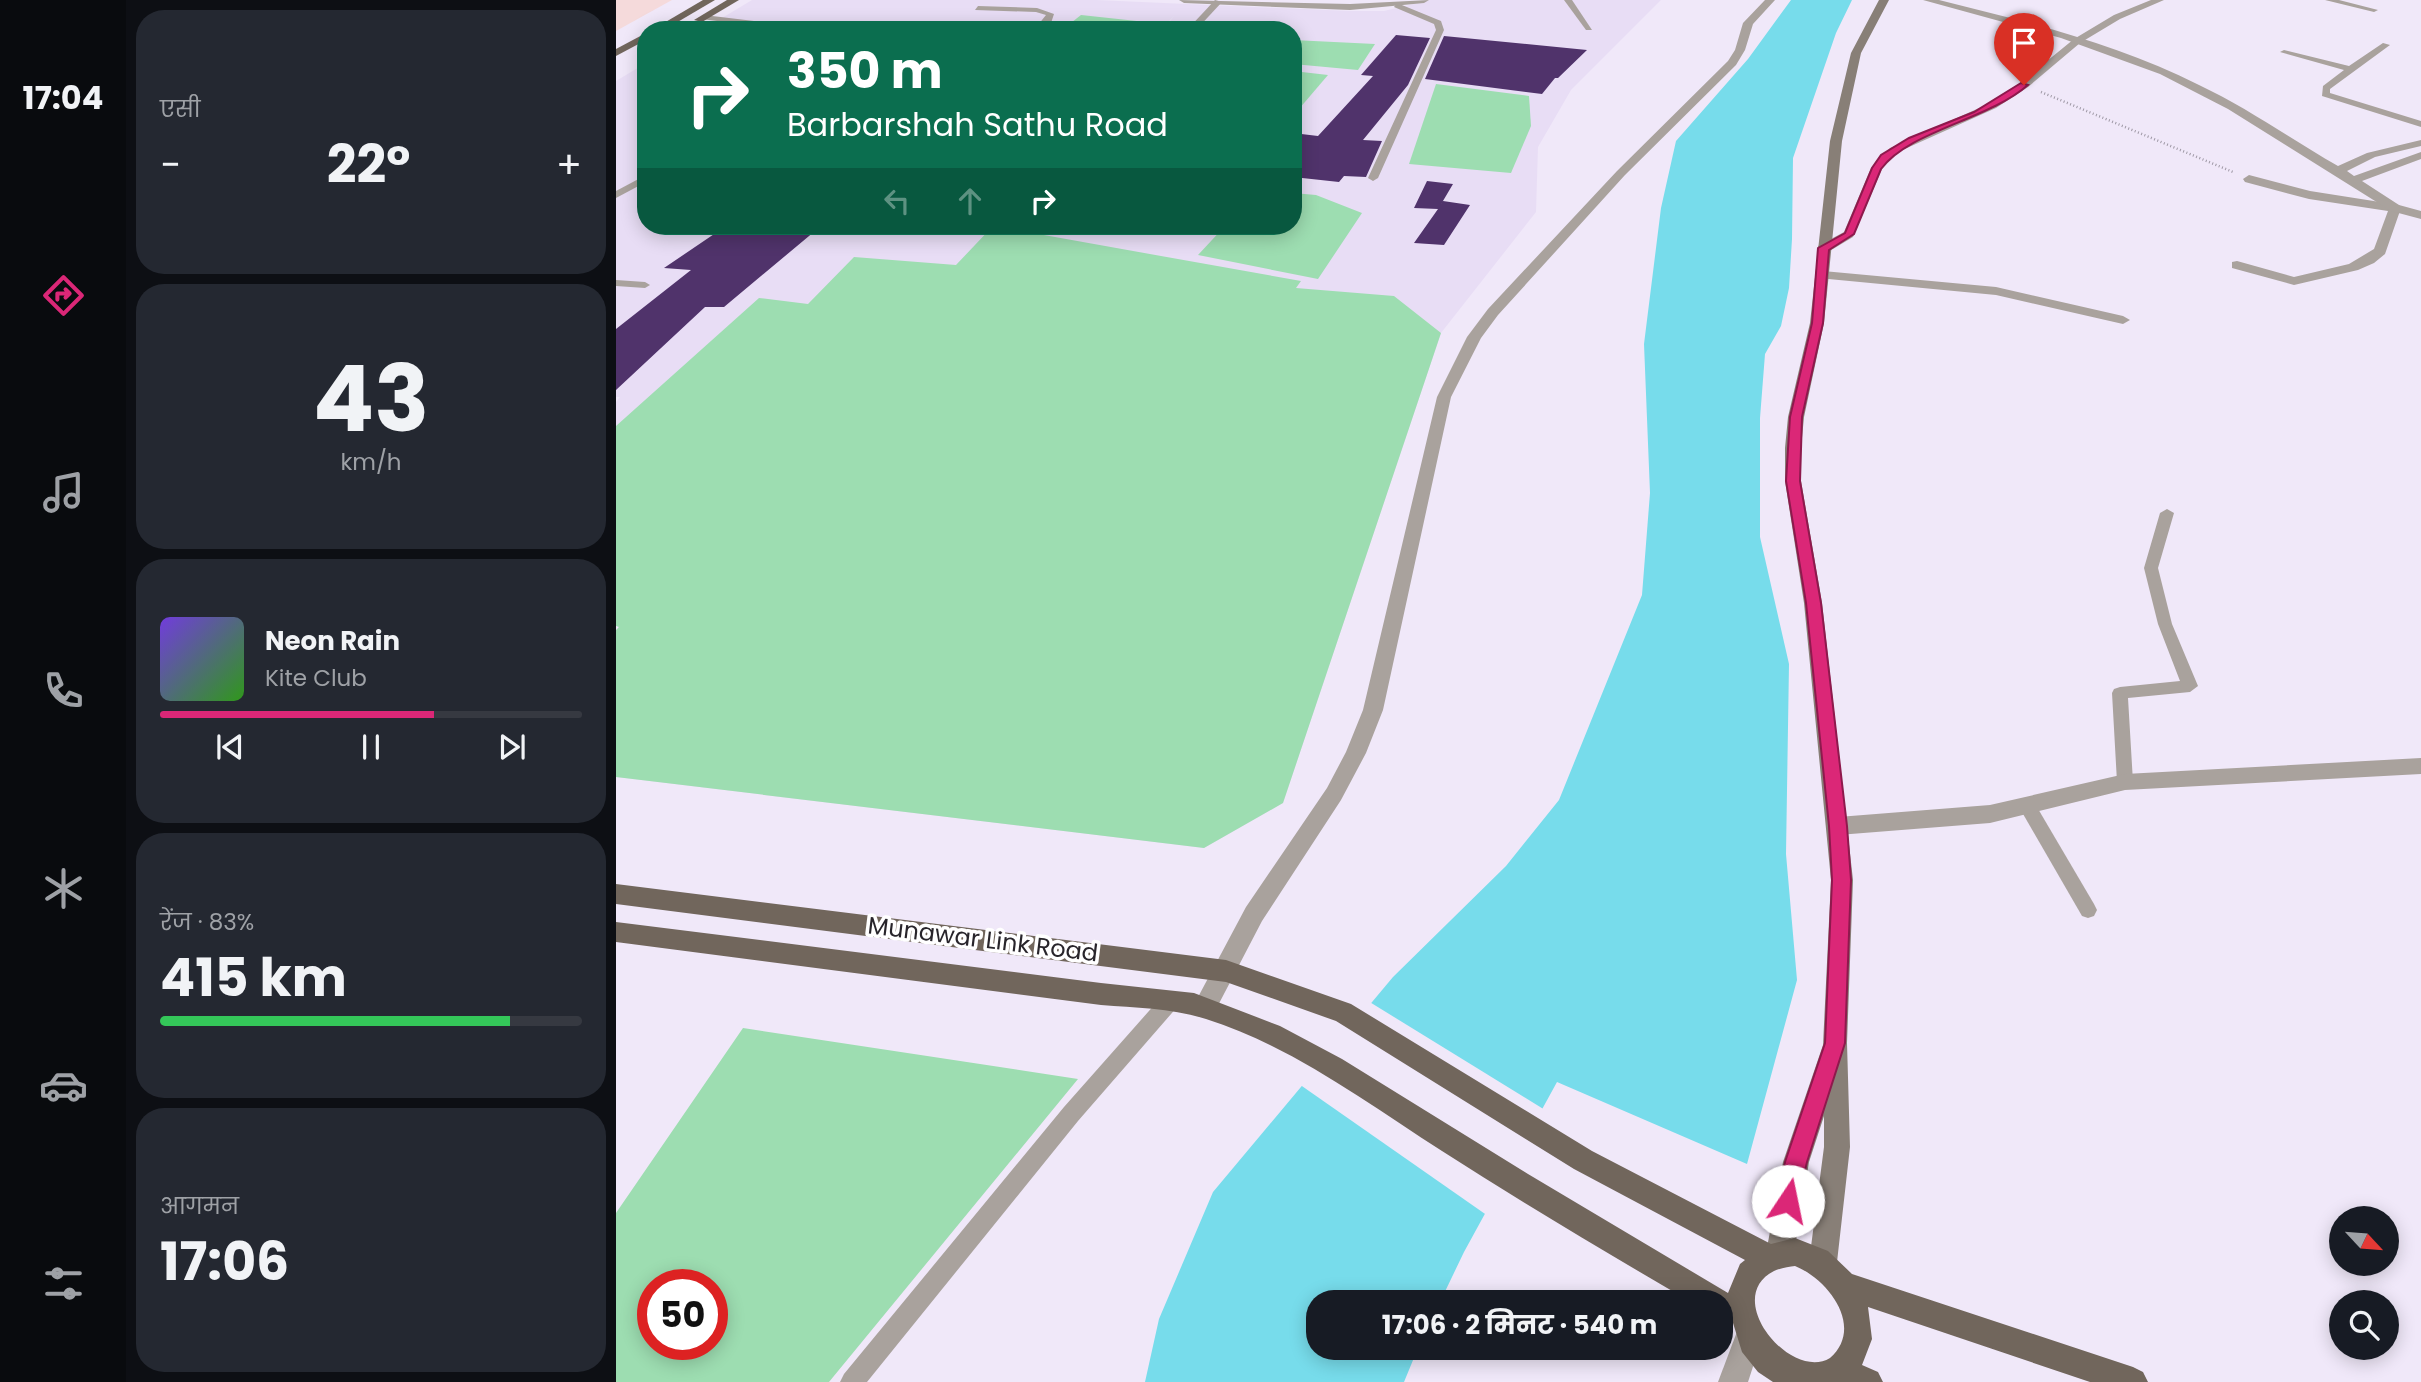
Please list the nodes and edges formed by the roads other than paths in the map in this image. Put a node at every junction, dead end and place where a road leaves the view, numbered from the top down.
1 (710, 0) edge
2 (734, 0) edge
3 (1184, 0) edge
4 (1424, 0) edge
5 (1568, 0) edge
6 (1770, 0) edge
7 (1884, 0) edge
8 (1928, 0) edge
9 (2159, 0) edge
10 (2329, 0) edge
11 (1218, 2) junction
12 (1397, 5) junction
13 (978, 8) dead end
14 (2374, 10) dead end
15 (704, 18) junction
16 (673, 21) edge
17 (698, 21) edge
18 (732, 21) edge
19 (1048, 21) edge
20 (1200, 21) edge
21 (1590, 28) dead end
22 (637, 41) edge
23 (2077, 41) junction
24 (2386, 45) dead end
25 (2284, 51) dead end
26 (616, 53) edge
27 (2350, 69) junction
28 (2421, 124) edge
29 (2421, 143) edge
30 (2421, 155) edge
31 (2338, 171) junction
32 (1373, 178) dead end
33 (2249, 179) road end
34 (2354, 180) junction
35 (637, 187) edge
36 (616, 195) edge
37 (2395, 208) junction
38 (2421, 215) edge
39 (1823, 248) junction
40 (2237, 265) dead end
41 (1823, 275) junction
42 (616, 283) edge
43 (645, 285) dead end
44 (2123, 320) dead end
45 (2167, 513) dead end
46 (2421, 766) edge
47 (2125, 782) junction
48 (2028, 807) junction
49 (1838, 826) junction
50 (616, 894) edge
51 (2088, 910) dead end
52 (616, 932) edge
53 (1226, 971) junction
54 (1171, 1000) junction
55 (1205, 1007) junction
56 (1835, 1043) junction
57 (1774, 1255) junction
58 (1823, 1262) junction
59 (1846, 1286) junction
60 (1691, 1290) edge
61 (1733, 1313) edge
62 (1733, 1317) edge
63 (1733, 1360) edge
64 (1820, 1378) edge
65 (852, 1382) edge
66 (1733, 1382) edge
67 (1868, 1382) edge
68 (2133, 1382) edge

1 - 16 main road
2 - 15 main road
3 - 11 street
4 - 12 street
5 - 21 lane
6 - 53 street
7 - 39 main road
8 - 23 street
9 - 23 street
10 - 14 lane
11 - 12 street
11 - 20 lane
12 - 32 lane
13 - 19 lane
15 - 17 main road
15 - 18 lane
22 - 26 main road
23 - 31 street
23 - 39 street
24 - 27 lane
25 - 27 lane
27 - 28 lane
29 - 31 street
30 - 34 street
31 - 34 street
33 - 37 street
34 - 37 street
35 - 36 lane
37 - 38 street
37 - 40 street
39 - 41 main road
41 - 44 street
41 - 49 main road
42 - 43 lane
45 - 47 lane
46 - 47 street
47 - 48 street
48 - 49 street
48 - 51 lane
49 - 56 main road
50 - 53 main road, Munawar Link Road
52 - 54 main road, Munawar Link Road
53 - 55 street
53 - 57 main road, Munawar Link Road
54 - 55 main road, Munawar Link Road
54 - 65 lane
55 - 60 main road, Munawar Link Road
56 - 57 main road
56 - 58 main road
57 - 58 main road
57 - 61 main road
58 - 59 main road
59 - 64 main road
59 - 68 main road
62 - 64 main road
63 - 66 street
64 - 67 main road

